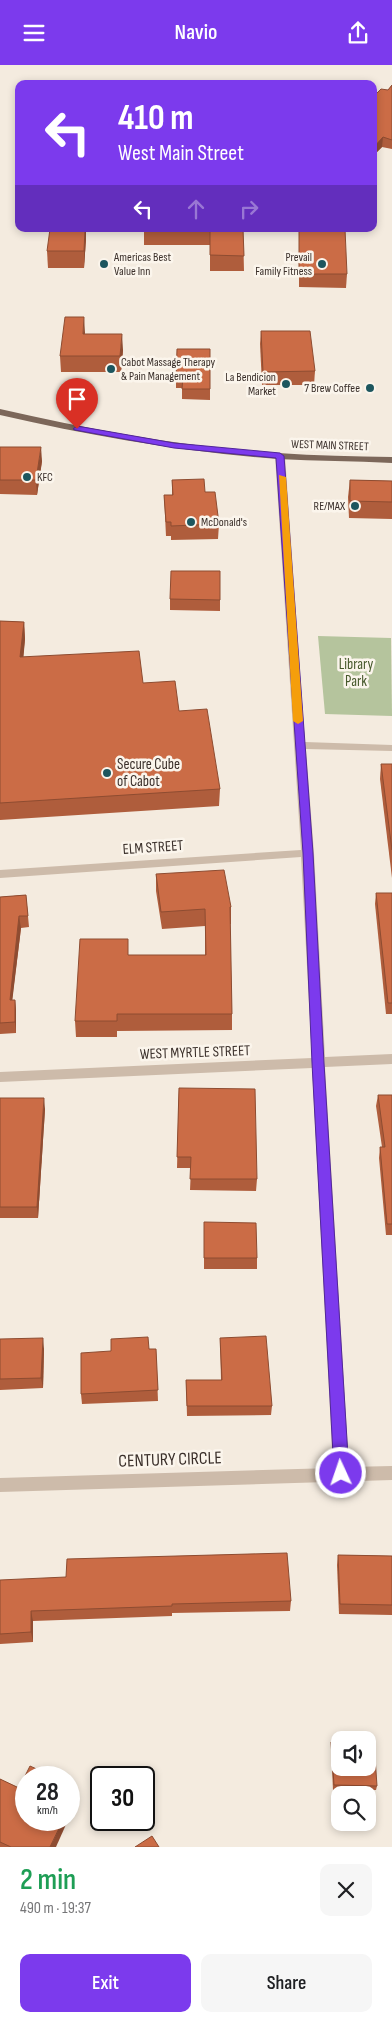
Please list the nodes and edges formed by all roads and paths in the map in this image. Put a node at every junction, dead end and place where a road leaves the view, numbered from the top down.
1 (0, 412) edge
2 (280, 456) junction
3 (392, 460) edge
4 (300, 745) junction
5 (392, 748) edge
6 (308, 853) junction
7 (0, 874) edge
8 (392, 1059) edge
9 (318, 1063) junction
10 (0, 1077) edge
11 (341, 1473) junction
12 (392, 1473) edge
13 (0, 1485) edge

1 - 2 main road, WEST MAIN STREET
2 - 3 main road, WEST MAIN STREET
2 - 4 street
4 - 5 street
4 - 6 street
6 - 7 street, ELM STREET
6 - 9 street
8 - 9 street, WEST MYRTLE STREET
9 - 10 street, WEST MYRTLE STREET
9 - 11 street
11 - 12 street, CENTURY CIRCLE
11 - 13 street, CENTURY CIRCLE

